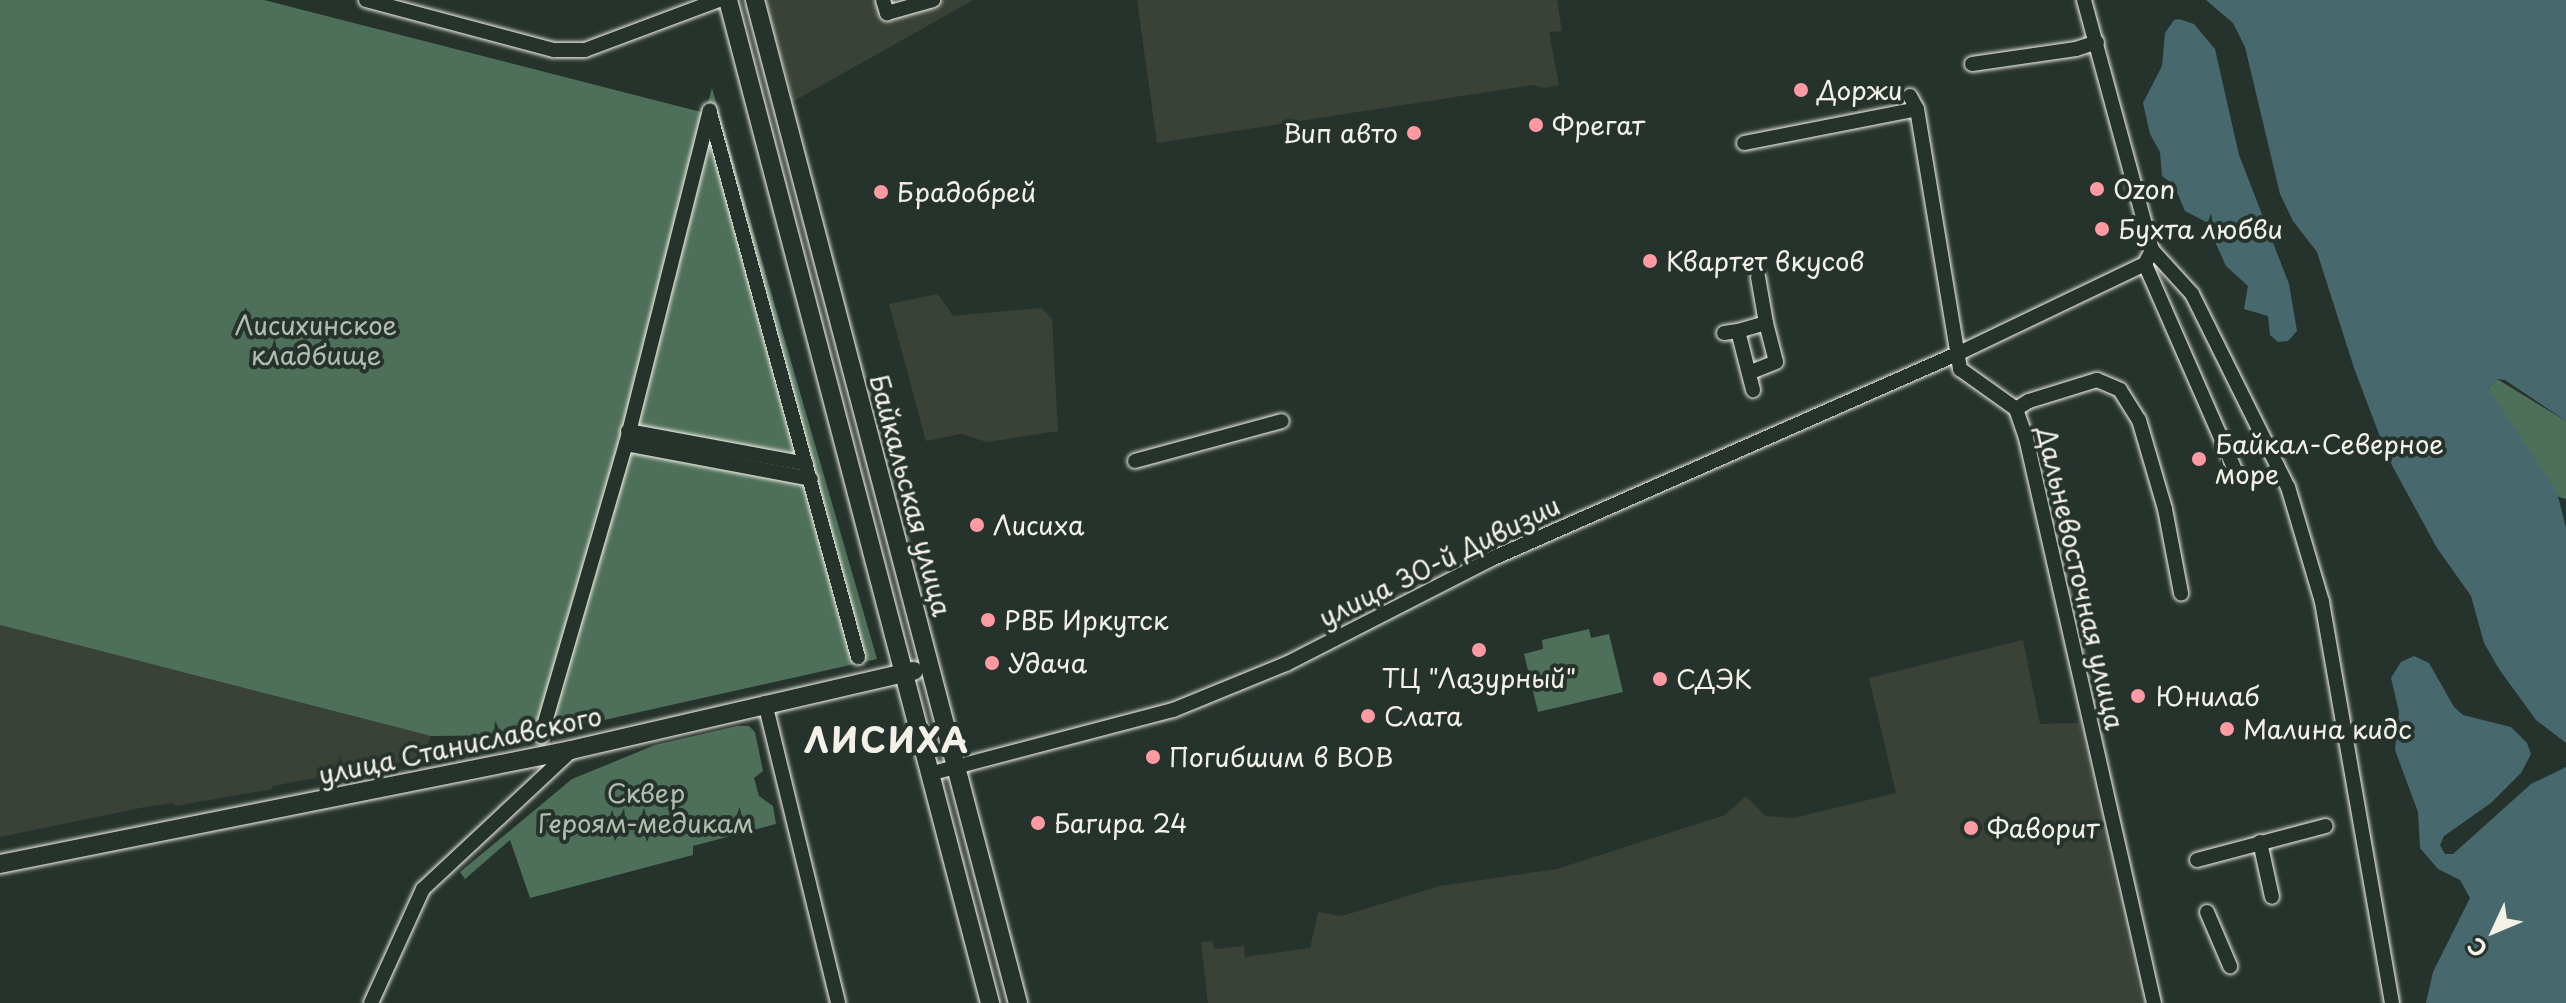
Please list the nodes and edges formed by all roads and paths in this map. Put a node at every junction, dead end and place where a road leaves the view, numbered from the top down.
1 (366, 0) edge
2 (719, 0) edge
3 (728, 0) edge
4 (755, 0) edge
5 (883, 0) edge
6 (933, 0) edge
7 (2084, 0) edge
8 (2097, 42) junction
9 (1972, 64) dead end
10 (1744, 143) dead end
11 (2148, 257) junction
12 (1758, 277) dead end
13 (1766, 323) junction
14 (1957, 354) junction
15 (1749, 373) junction
16 (1753, 390) dead end
17 (2016, 409) junction
18 (1282, 421) dead end
19 (627, 438) junction
20 (1135, 461) dead end
21 (806, 464) junction
22 (2236, 472) dead end
23 (811, 479) junction
24 (2181, 593) dead end
25 (858, 657) dead end
26 (929, 667) junction
27 (902, 674) junction
28 (765, 703) junction
29 (541, 736) dead end
30 (571, 750) junction
31 (956, 766) junction
32 (929, 774) junction
33 (2326, 826) dead end
34 (2260, 843) junction
35 (2197, 860) dead end
36 (0, 864) edge
37 (2272, 897) dead end
38 (2207, 912) dead end
39 (2230, 966) dead end
40 (371, 1003) edge
41 (838, 1003) edge
42 (990, 1003) edge
43 (1018, 1003) edge
44 (2154, 1003) edge
45 (2392, 1003) edge

1 - 2 street
3 - 27 main road, Байкальская улица
4 - 26 main road, Байкальская улица
5 - 6 street
7 - 8 street
8 - 9 street
8 - 11 street
10 - 14 street, Дальневосточная улица
11 - 14 street, улица 30-й Дивизии
11 - 22 street
11 - 45 street
12 - 13 street
13 - 15 street
13 - 15 street
14 - 17 street, Дальневосточная улица
14 - 31 street, улица 30-й Дивизии
15 - 16 street
17 - 24 street
17 - 44 street, Дальневосточная улица
18 - 20 street
19 - 21 street
19 - 21 street
19 - 23 street
19 - 29 street
21 - 23 street
23 - 25 street
26 - 27 main road, улица Станиславского
26 - 31 main road, Байкальская улица
27 - 28 main road, улица Станиславского
27 - 32 main road, Байкальская улица
28 - 30 main road, улица Станиславского
28 - 41 street
30 - 36 main road, улица Станиславского
30 - 40 street
31 - 32 street, улица 30-й Дивизии
31 - 43 main road, Байкальская улица
32 - 42 main road, Байкальская улица
33 - 34 street
34 - 35 street
34 - 37 street
38 - 39 street

